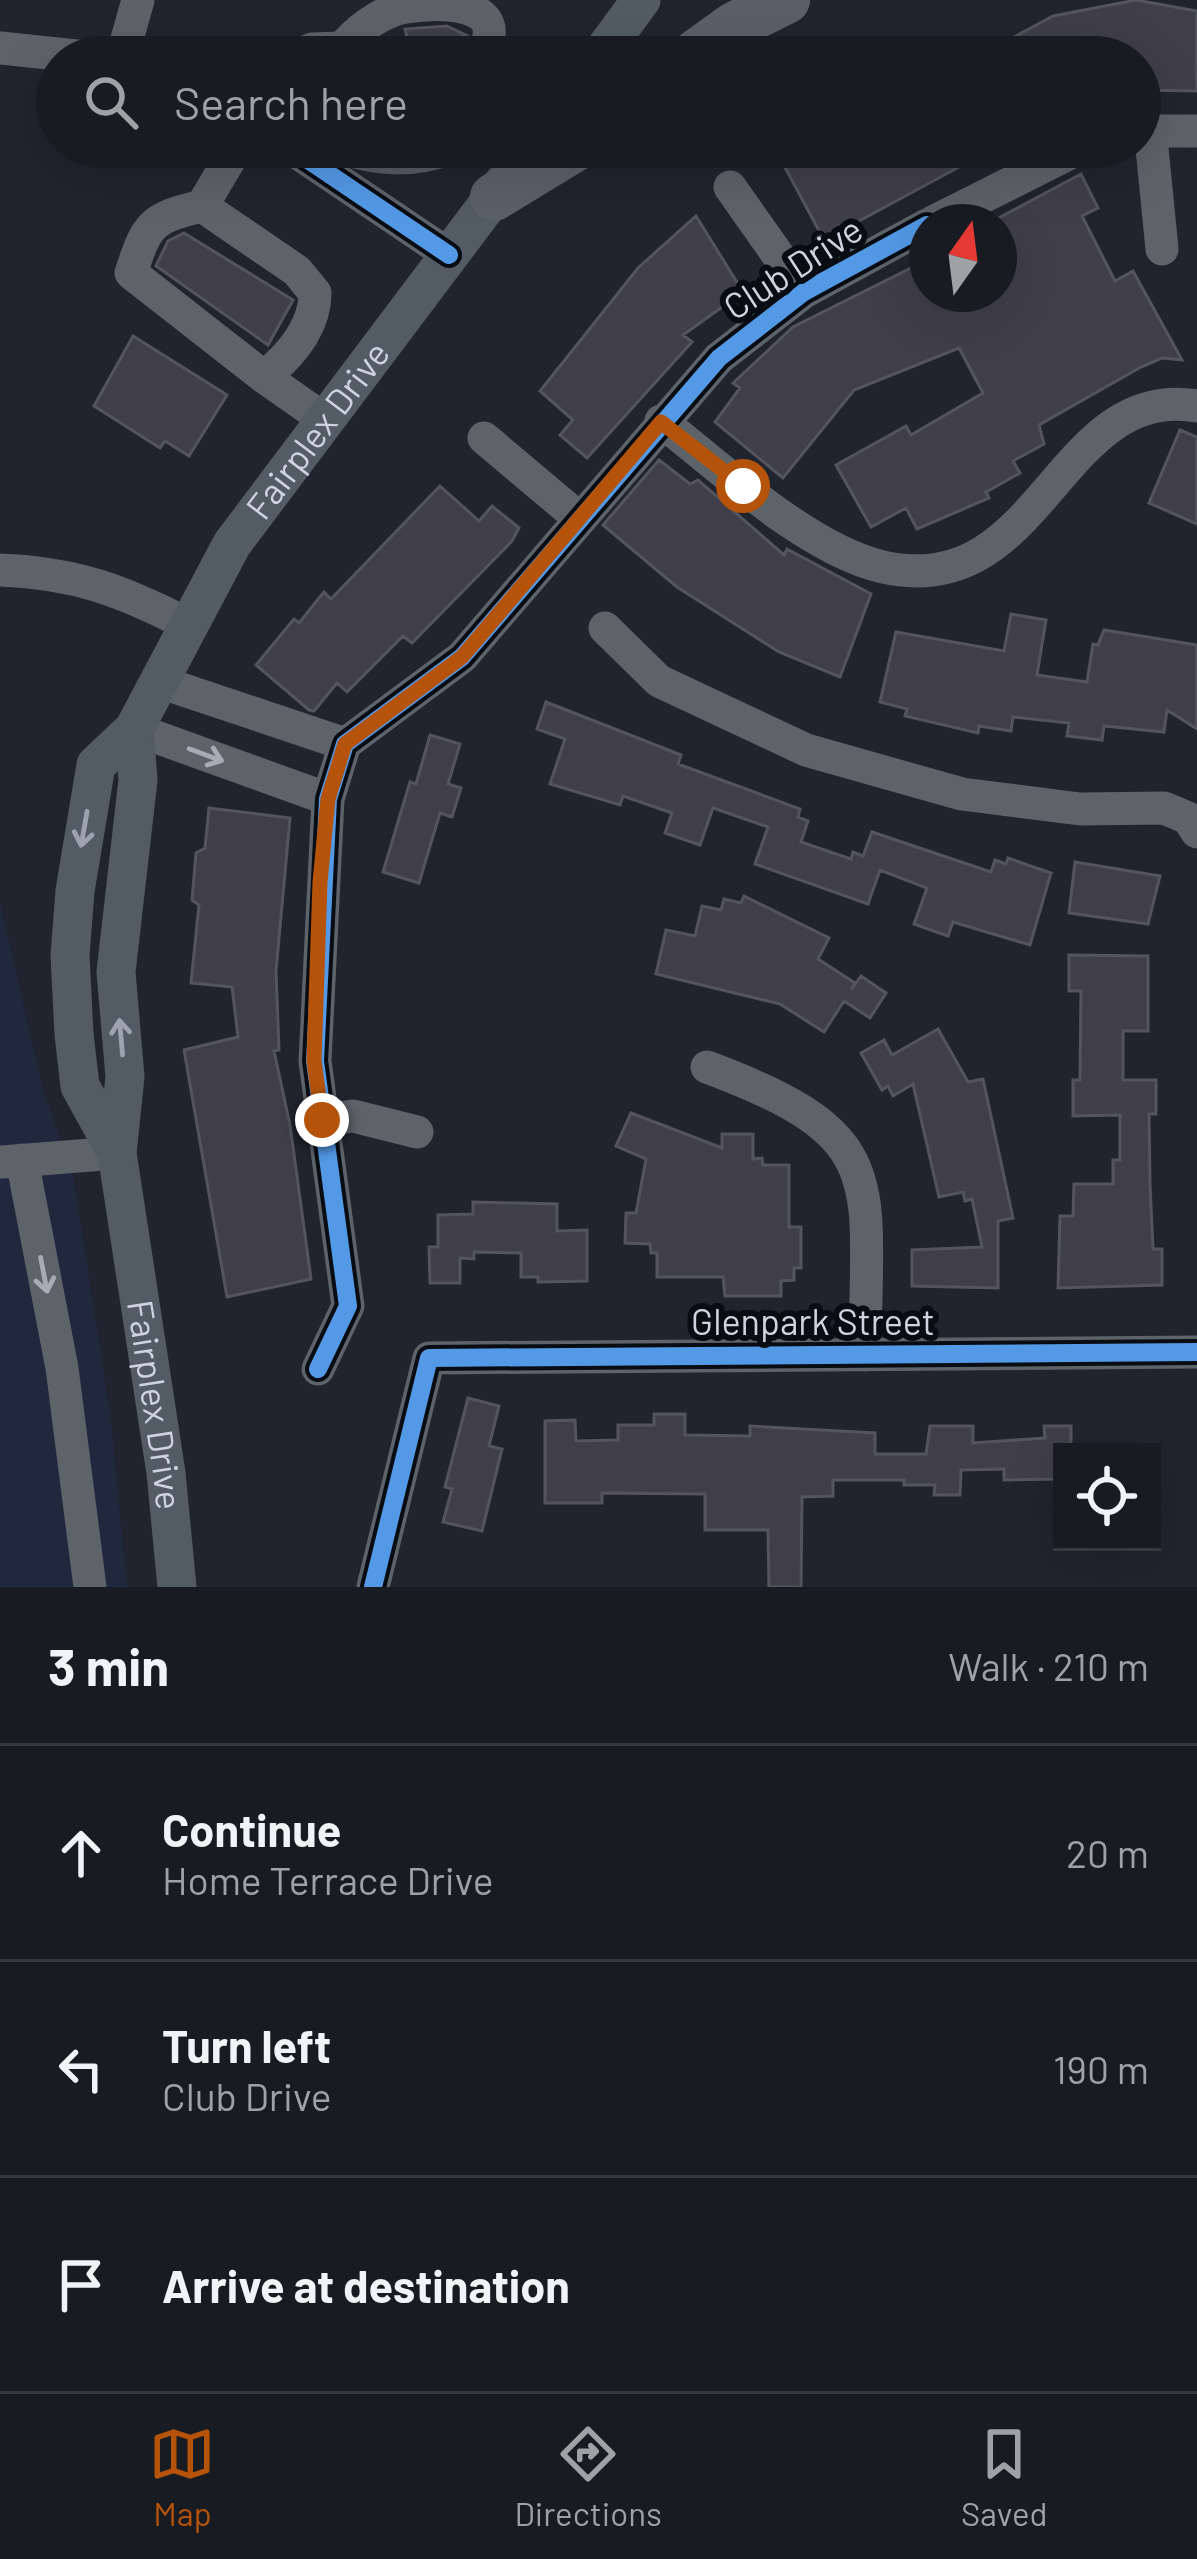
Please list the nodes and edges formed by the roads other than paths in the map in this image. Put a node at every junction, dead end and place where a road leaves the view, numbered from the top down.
1 (138, 0) edge
2 (641, 0) edge
3 (786, 0) edge
4 (128, 36) edge
5 (360, 36) edge
6 (487, 36) edge
7 (614, 36) edge
8 (720, 36) edge
9 (0, 48) edge
10 (36, 52) edge
11 (1161, 130) edge
12 (1197, 131) edge
13 (225, 168) edge
14 (321, 168) edge
15 (515, 168) edge
16 (542, 168) edge
17 (1041, 168) edge
18 (1150, 168) edge
19 (730, 187) dead end
20 (494, 197) junction
21 (969, 204) edge
22 (202, 206) junction
23 (909, 235) edge
24 (1162, 249) dead end
25 (448, 255) junction
26 (804, 292) junction
27 (264, 377) junction
28 (1197, 406) edge
29 (324, 419) junction
30 (661, 422) junction
31 (484, 438) dead end
32 (579, 518) junction
33 (0, 570) edge
34 (187, 624) junction
35 (605, 628) dead end
36 (157, 681) junction
37 (134, 729) junction
38 (345, 744) junction
39 (328, 799) junction
40 (1192, 825) edge
41 (707, 1067) dead end
42 (322, 1120) junction
43 (417, 1132) dead end
44 (117, 1153) junction
45 (11, 1161) edge
46 (1197, 1352) edge
47 (865, 1355) junction
48 (318, 1369) dead end
49 (90, 1587) edge
50 (177, 1587) edge
51 (373, 1587) edge

1 - 4 street
2 - 7 main road
3 - 8 highway
5 - 6 street
9 - 10 street
11 - 12 street
13 - 22 street
14 - 25 street
15 - 20 main road, Fairplex Drive
16 - 20 highway
17 - 21 street, Club Drive
18 - 24 street
19 - 26 street
20 - 25 main road, Fairplex Drive
22 - 27 street
22 - 27 street
23 - 26 street, Club Drive
25 - 29 main road, Fairplex Drive
26 - 30 street, Club Drive
27 - 29 street
28 - 30 street
29 - 34 main road, Fairplex Drive
30 - 32 street, Club Drive
31 - 32 street
32 - 38 street, Club Drive
33 - 34 street
34 - 36 main road, Fairplex Drive
35 - 40 street
36 - 37 main road, Fairplex Drive
36 - 38 street
37 -> 39 street
37 - 44 main road, Fairplex Drive
38 - 39 street
39 - 42 street
41 - 47 street
42 - 43 street
42 - 48 street
44 - 45 street
44 - 50 main road, Fairplex Drive
45 -> 49 street
46 - 47 street, Glenpark Street
47 - 51 street, Glenpark Street

